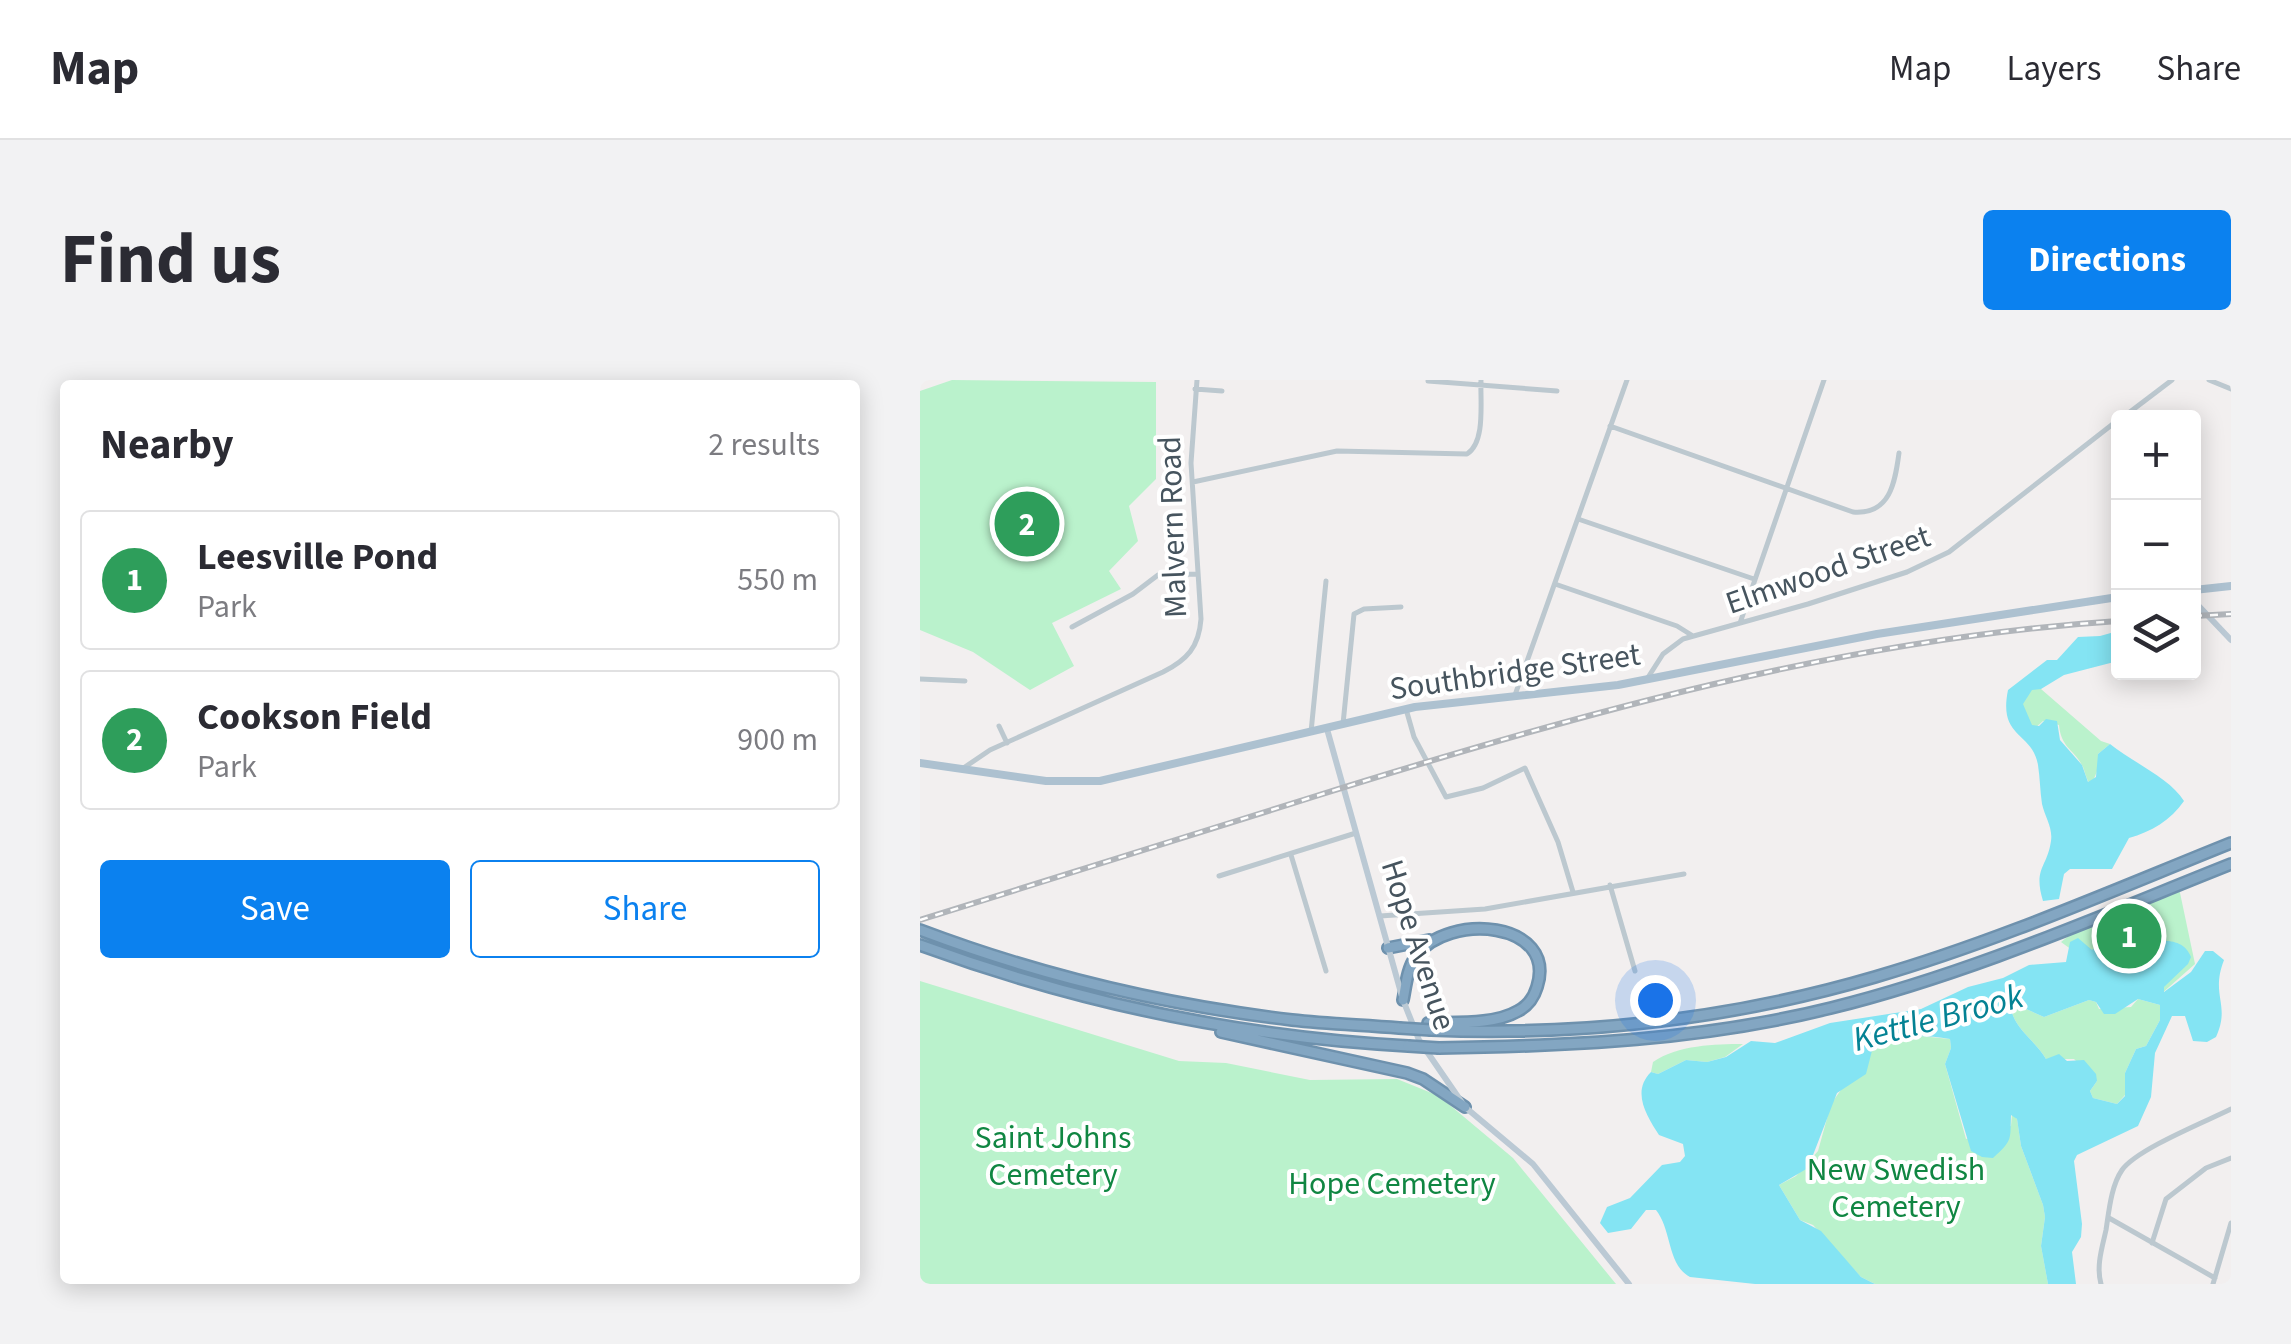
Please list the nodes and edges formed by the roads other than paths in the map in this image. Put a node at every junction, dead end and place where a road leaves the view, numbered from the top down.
1 (1196, 380) edge
2 (1627, 380) edge
3 (1824, 380) edge
4 (2172, 380) edge
5 (2209, 380) edge
6 (1428, 381) edge
7 (1480, 383) edge
8 (1195, 389) junction
9 (2231, 389) edge
10 (1222, 391) dead end
11 (1557, 391) dead end
12 (2132, 410) edge
13 (1610, 426) junction
14 (2111, 426) edge
15 (1900, 453) dead end
16 (1193, 482) junction
17 (1788, 487) junction
18 (1578, 519) junction
19 (1198, 574) junction
20 (1754, 579) junction
21 (1326, 581) dead end
22 (1556, 584) junction
23 (2231, 586) edge
24 (2201, 589) edge
25 (2111, 598) edge
26 (1401, 607) dead end
27 (2201, 608) edge
28 (1740, 624) junction
29 (1072, 626) dead end
30 (1693, 636) junction
31 (2231, 640) edge
32 (920, 679) edge
33 (1647, 679) junction
34 (965, 681) dead end
35 (1515, 695) junction
36 (1406, 709) junction
37 (1344, 724) junction
38 (1000, 726) dead end
39 (1327, 728) junction
40 (1311, 732) junction
41 (1008, 743) junction
42 (920, 763) edge
43 (962, 769) junction
44 (1356, 833) junction
45 (2231, 843) edge
46 (1291, 854) junction
47 (2231, 864) edge
48 (1684, 874) dead end
49 (1219, 876) dead end
50 (1610, 885) junction
51 (1572, 892) junction
52 (1379, 916) junction
53 (920, 930) edge
54 (1444, 935) junction
55 (920, 945) edge
56 (1388, 948) junction
57 (1326, 971) dead end
58 (1635, 971) dead end
59 (1403, 1000) junction
60 (1136, 1010) junction
61 (1429, 1027) junction
62 (1464, 1108) junction
63 (2231, 1109) edge
64 (2231, 1158) edge
65 (2108, 1217) junction
66 (2231, 1223) edge
67 (2152, 1243) junction
68 (2222, 1250) junction
69 (2231, 1252) edge
70 (2214, 1281) edge
71 (1630, 1284) edge
72 (2101, 1284) edge

1 - 8 street, Malvern Road
2 - 13 street
3 - 17 street
4 - 12 street, Elmwood Street
5 - 9 street
6 - 7 street
7 - 11 street
7 - 16 street
8 - 10 street
8 - 16 street, Malvern Road
13 - 17 street
13 - 18 street
14 - 28 street, Elmwood Street
15 - 17 street
16 - 19 street, Malvern Road
17 - 20 street
18 - 20 street
18 - 22 street
19 - 29 street
19 - 41 street, Malvern Road
20 - 28 street
21 - 40 street
22 - 30 street
22 - 35 street
23 - 24 main road
25 - 33 main road, Southbridge Street
26 - 37 street
27 - 31 main road
28 - 30 street, Elmwood Street
30 - 33 street, Elmwood Street
32 - 34 street
33 - 35 main road, Southbridge Street
35 - 36 main road, Southbridge Street
36 - 37 main road, Southbridge Street
36 - 51 street
37 - 39 main road, Southbridge Street
38 - 41 street
39 - 40 main road, Southbridge Street
39 - 44 main road, Hope Avenue
40 - 43 main road, Southbridge Street
41 - 43 street, Malvern Road
42 - 43 main road, Southbridge Street
44 - 46 street
44 - 52 main road, Hope Avenue
45 - 61 highway
46 - 49 street
46 - 57 street
47 - 60 highway, bridge
48 - 50 street
50 - 51 street
50 - 58 street
51 - 52 street
52 - 56 main road, Hope Avenue
53 - 61 highway, bridge
54 - 56 highway
54 - 59 highway
54 - 61 highway
55 - 60 highway
56 - 59 main road, Hope Avenue
59 - 62 main road, Hope Avenue
60 - 62 highway
62 - 71 main road, Hope Avenue
63 - 65 street
64 - 67 street
65 - 67 street
65 - 72 street
66 - 68 street
67 - 70 street
68 - 69 street
68 - 70 street

